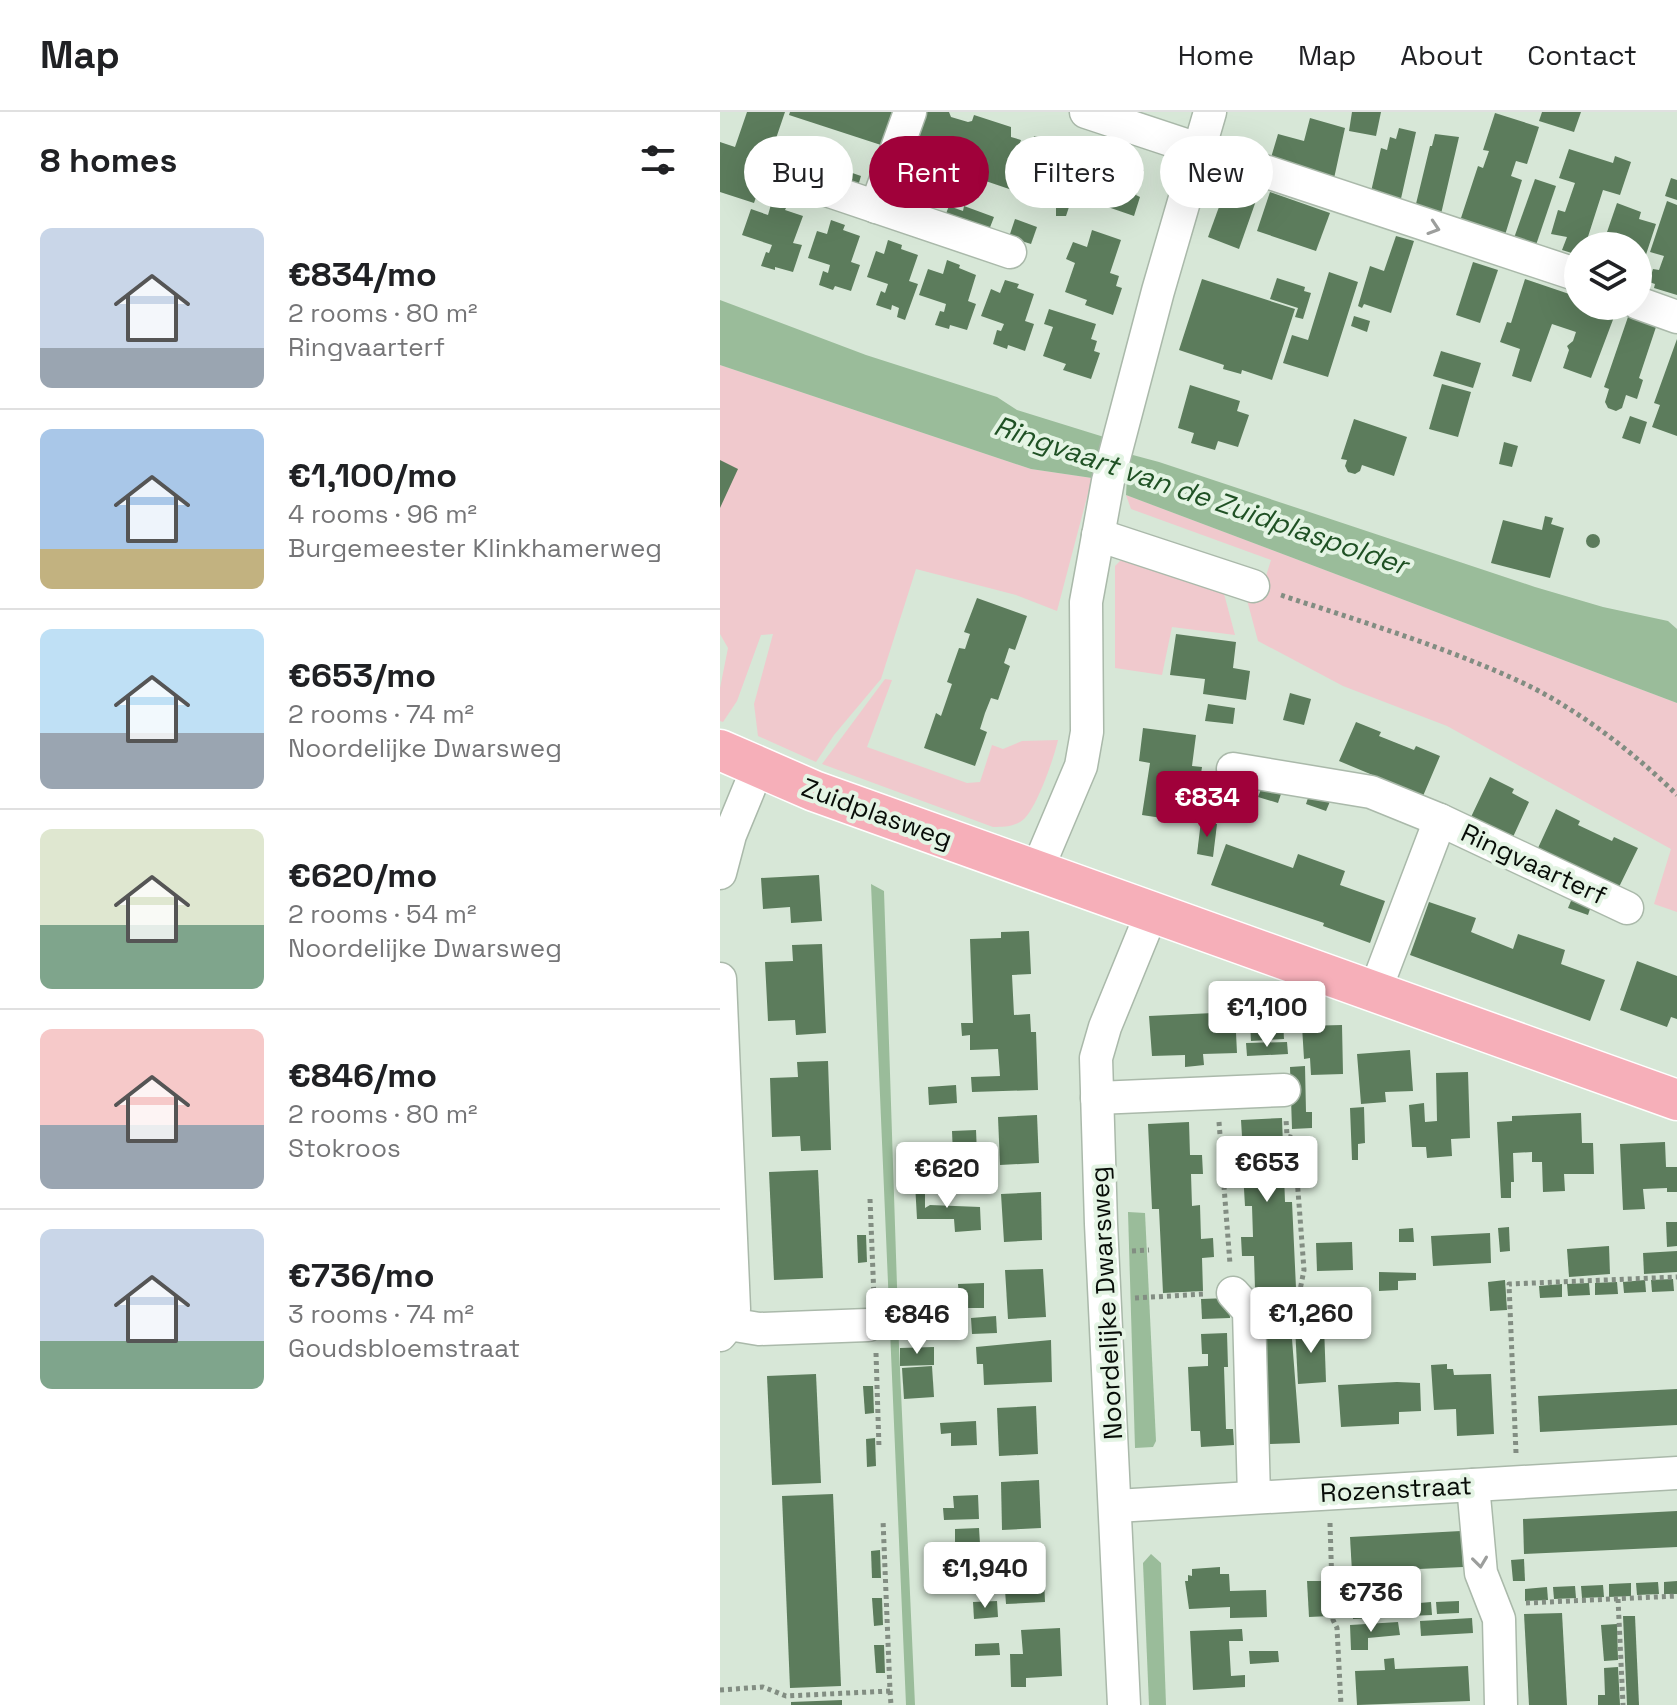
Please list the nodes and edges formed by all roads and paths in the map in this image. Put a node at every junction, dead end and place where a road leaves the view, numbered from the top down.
1 (910, 112) edge
2 (1086, 112) edge
3 (1210, 112) edge
4 (901, 136) edge
5 (1204, 136) edge
6 (1160, 137) edge
7 (1273, 175) edge
8 (879, 208) edge
9 (1183, 208) edge
10 (1010, 252) dead end
11 (1564, 270) edge
12 (1652, 308) edge
13 (1677, 317) edge
14 (1098, 535) junction
15 (1253, 586) joint
16 (720, 750) edge
17 (758, 767) junction
18 (1233, 769) dead end
19 (1677, 795) edge
20 (1440, 820) junction
21 (1037, 870) junction
22 (720, 873) edge
23 (1627, 908) dead end
24 (1152, 912) junction
25 (720, 979) edge
26 (1375, 991) junction
27 (1284, 1090) joint
28 (1216, 1093) junction
29 (1097, 1098) junction
30 (1677, 1100) edge
31 (1149, 1250) dead end
32 (1126, 1251) dead end
33 (1677, 1277) edge
34 (1233, 1293) junction
35 (1150, 1297) dead end
36 (868, 1325) dead end
37 (724, 1329) edge
38 (1677, 1473) edge
39 (1517, 1482) junction
40 (1473, 1485) junction
41 (1329, 1493) junction
42 (1254, 1497) junction
43 (1116, 1506) junction
44 (883, 1520) dead end
45 (1677, 1596) edge
46 (1618, 1599) junction
47 (1493, 1605) junction
48 (720, 1690) edge
49 (890, 1691) junction
50 (891, 1705) edge
51 (1124, 1705) edge
52 (1341, 1705) edge
53 (1501, 1705) edge
54 (1623, 1705) edge

1 - 4 street
2 - 6 street
3 - 5 street
7 -> 11 street
8 - 10 street
9 - 14 street
12 - 13 street
14 - 15 street
14 - 21 street
15 - 19 path
16 - 17 main road, Zuidplasweg
17 - 21 main road, Zuidplasweg
17 - 22 street
18 - 20 street, Ringvaarterf
20 - 23 street, Ringvaarterf
20 - 26 street, Ringvaarterf
21 - 24 main road, Zuidplasweg
24 - 26 main road, Zuidplasweg
24 - 29 street, Noordelijke Dwarsweg
25 - 37 street
26 - 30 main road, Zuidplasweg
27 - 28 street
27 - 34 path
28 - 29 street
28 - 34 path
29 - 43 street, Noordelijke Dwarsweg
31 - 32 path
33 - 39 path
34 - 35 path
34 - 42 street
36 - 37 street
38 - 39 street, Rozenstraat
39 - 40 street, Rozenstraat
40 - 41 street, Rozenstraat
40 -> 47 street
41 - 42 street, Rozenstraat
41 - 52 path
42 - 43 street, Rozenstraat
43 - 51 street, Noordelijke Dwarsweg
44 - 49 path
45 - 46 path
46 - 47 path
46 - 54 path
47 - 53 street
48 - 49 path
49 - 50 path

